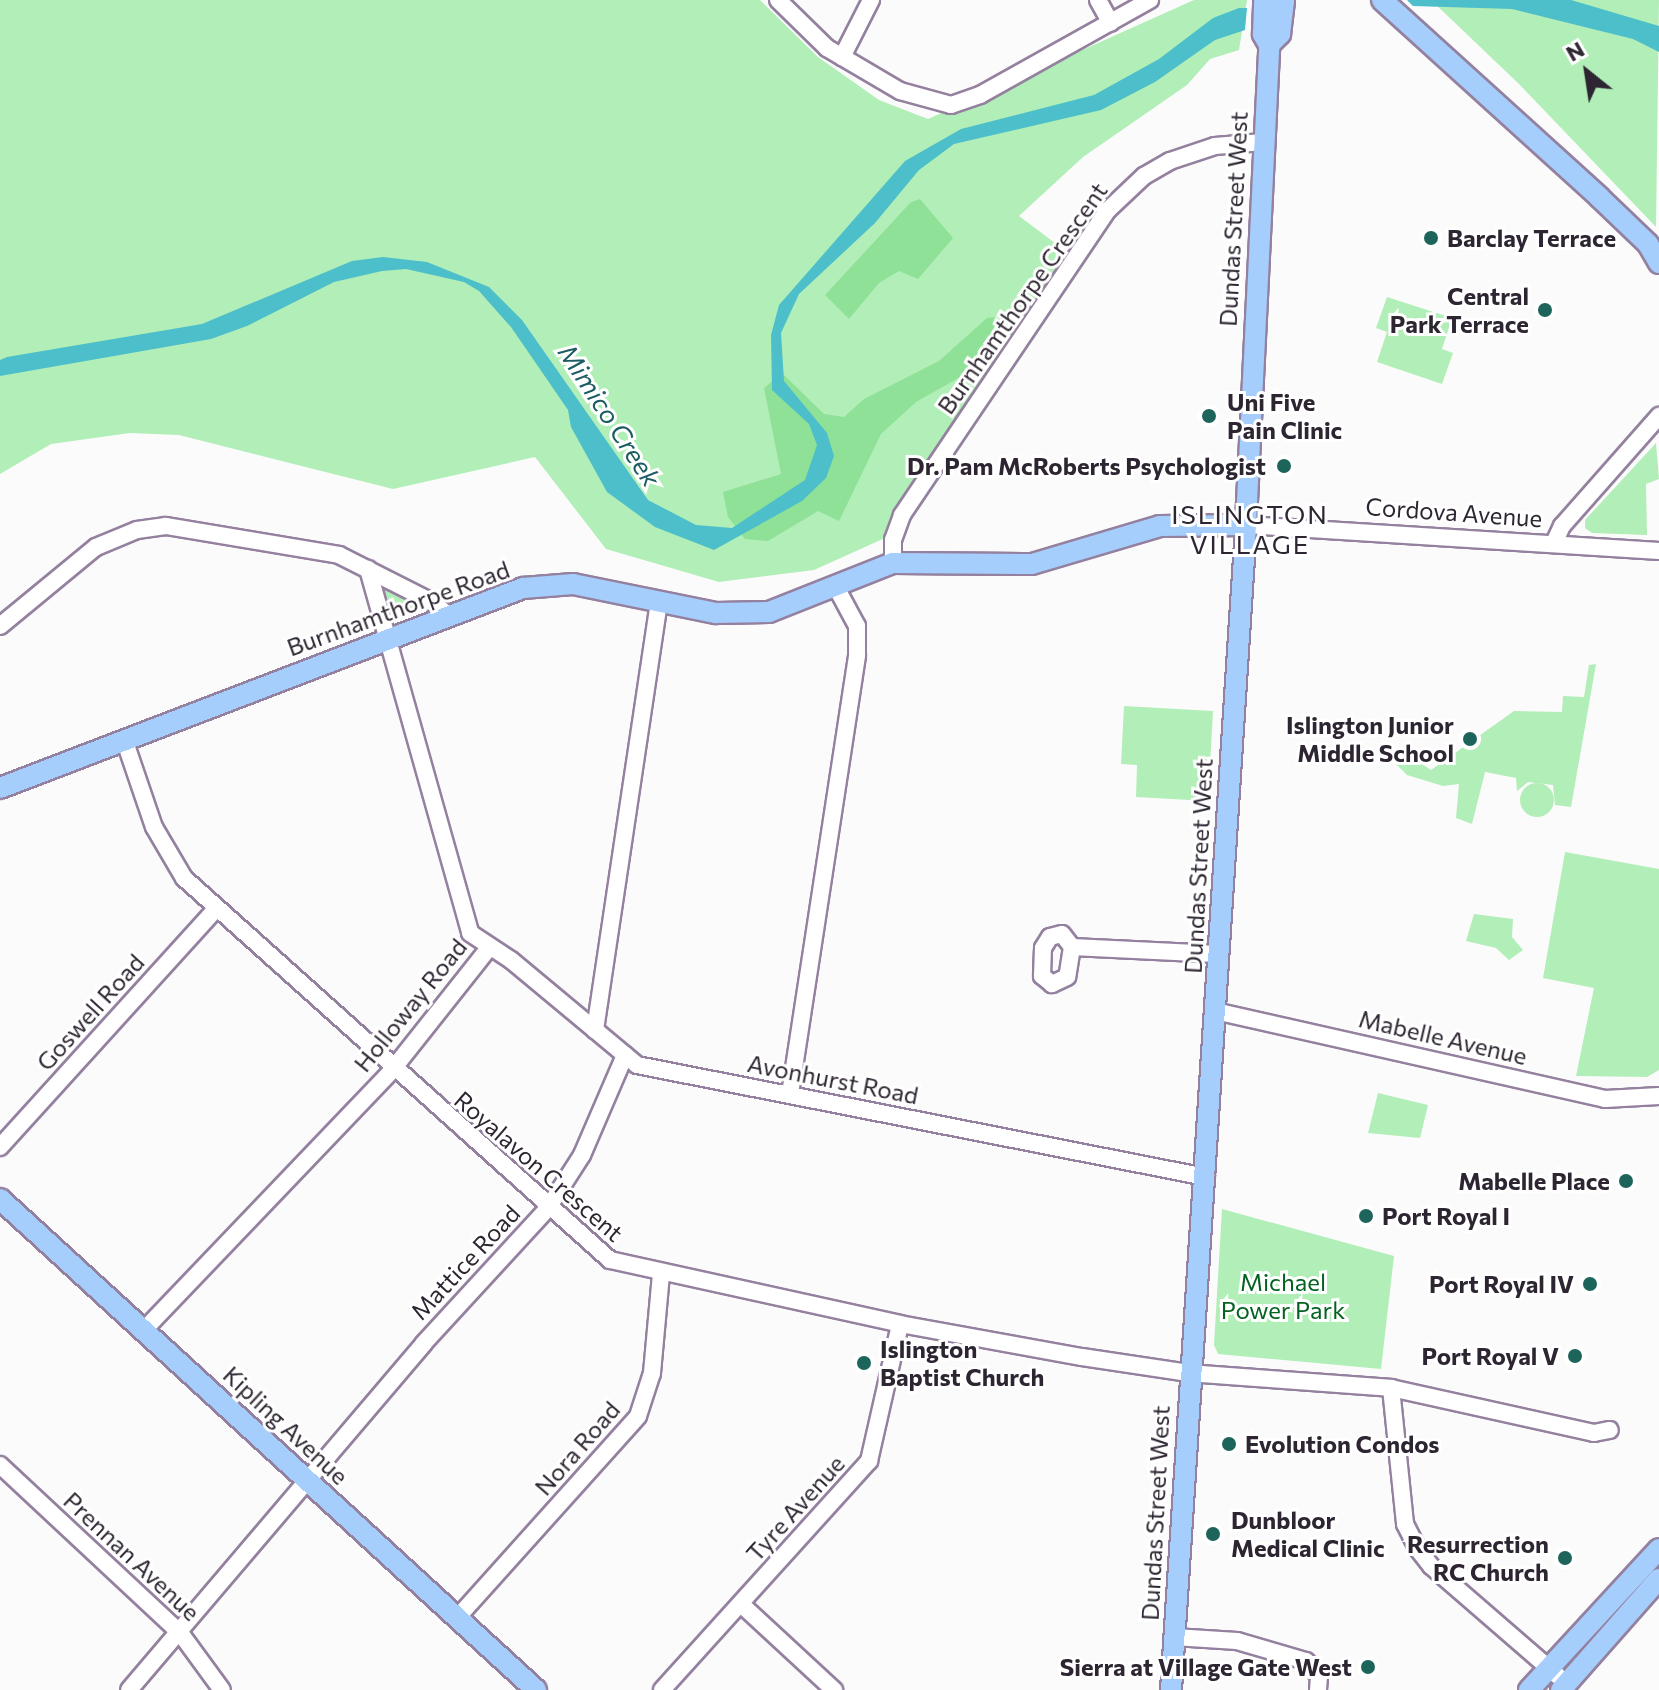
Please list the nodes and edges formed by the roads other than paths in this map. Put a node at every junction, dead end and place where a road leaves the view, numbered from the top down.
1 (778, 0) edge
2 (871, 0) edge
3 (1098, 0) edge
4 (1150, 0) edge
5 (1264, 0) edge
6 (1284, 0) edge
7 (1382, 0) edge
8 (1111, 23) junction
9 (1269, 45) junction
10 (842, 57) junction
11 (1263, 142) junction
12 (1654, 246) edge
13 (1659, 263) edge
14 (1659, 416) edge
15 (1246, 525) junction
16 (1554, 543) junction
17 (1659, 551) edge
18 (893, 563) junction
19 (368, 569) junction
20 (836, 587) junction
21 (659, 603) junction
22 (448, 615) junction
23 (0, 626) edge
24 (386, 639) junction
25 (124, 739) junction
26 (0, 788) edge
27 (216, 909) junction
28 (1072, 947) dead end
29 (488, 949) junction
30 (1217, 954) junction
31 (1215, 1011) junction
32 (595, 1030) junction
33 (625, 1055) junction
34 (393, 1069) junction
35 (790, 1094) junction
36 (1659, 1096) edge
37 (0, 1147) edge
38 (1206, 1177) junction
39 (0, 1199) edge
40 (548, 1208) junction
41 (661, 1275) junction
42 (900, 1324) junction
43 (144, 1330) junction
44 (1189, 1373) junction
45 (1391, 1388) junction
46 (1610, 1430) dead end
47 (0, 1465) edge
48 (309, 1482) junction
49 (1659, 1549) edge
50 (1659, 1579) edge
51 (741, 1604) junction
52 (457, 1618) junction
53 (181, 1634) junction
54 (1174, 1637) junction
55 (1549, 1668) junction
56 (1564, 1687) edge
57 (129, 1690) edge
58 (222, 1690) edge
59 (536, 1690) edge
60 (662, 1690) edge
61 (834, 1690) edge
62 (1171, 1690) edge
63 (1318, 1690) edge
64 (1529, 1690) edge

1 - 10 street
2 - 10 street
3 - 8 street
4 - 8 street
5 - 9 main road, Dundas Street West
6 - 9 main road, Dundas Street West
7 - 12 main road
8 - 10 street
9 - 11 main road, Dundas Street West
11 - 15 main road, Dundas Street West
11 - 18 street, Burnhamthorpe Crescent
12 - 13 main road
14 - 16 street
15 - 16 street, Cordova Avenue
15 - 18 main road, Burnhamthorpe Road
15 - 30 main road, Dundas Street West
16 - 17 street, Cordova Avenue
18 - 20 main road, Burnhamthorpe Road
19 - 22 street
19 - 23 street
19 - 24 street, Holloway Road
20 - 21 main road, Burnhamthorpe Road
20 - 35 street
21 - 22 main road, Burnhamthorpe Road
21 - 32 street
22 - 24 main road, Burnhamthorpe Road
24 - 25 main road, Burnhamthorpe Road
24 - 29 street, Holloway Road
25 - 26 main road, Burnhamthorpe Road
25 - 27 street, Royalavon Crescent
27 - 34 street, Royalavon Crescent
27 - 37 street, Goswell Road
28 - 30 street
29 - 32 street, Avonhurst Road
29 - 34 street, Holloway Road
30 - 31 main road, Dundas Street West
31 - 36 street, Mabelle Avenue
31 - 38 main road, Dundas Street West
32 - 33 street, Avonhurst Road
33 - 35 street, Avonhurst Road
33 - 40 street, Mattice Road
34 - 40 street, Royalavon Crescent
34 - 43 street, Holloway Road
35 - 38 street, Avonhurst Road
38 - 44 main road, Dundas Street West
39 - 43 main road, Kipling Avenue
40 - 41 street, Royalavon Crescent
40 - 48 street, Mattice Road
41 - 42 street, Royalavon Crescent
41 - 52 street, Nora Road
42 - 44 street, Royalavon Crescent
42 - 51 street, Tyre Avenue
43 - 48 main road, Kipling Avenue
44 - 45 street, Royalavon Crescent
44 - 54 main road, Dundas Street West
45 - 46 street, Royalavon Crescent
45 - 55 street
47 - 53 street, Prennan Avenue
48 - 52 main road, Kipling Avenue
48 - 53 street, Mattice Road
49 - 55 main road
50 - 56 main road
51 - 60 street, Tyre Avenue
51 - 61 street
52 - 59 main road, Kipling Avenue
53 - 57 street, Mattice Road
53 - 58 street, Prennan Avenue
54 - 62 main road, Dundas Street West
54 - 63 street
55 - 56 street
55 - 64 main road

